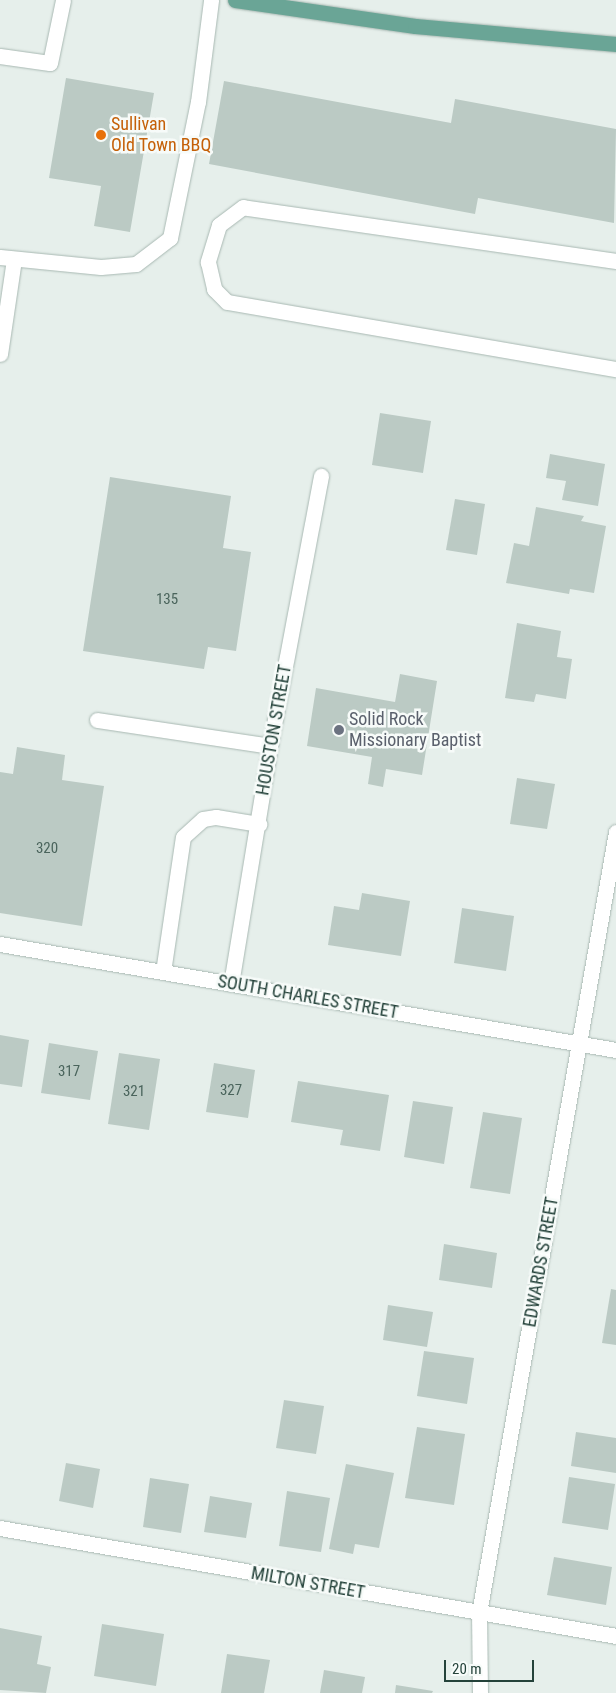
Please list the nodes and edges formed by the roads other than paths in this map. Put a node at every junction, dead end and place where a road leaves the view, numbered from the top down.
1 (63, 0) edge
2 (211, 0) edge
3 (235, 0) edge
4 (616, 44) edge
5 (0, 56) edge
6 (7, 258) edge
7 (616, 261) edge
8 (0, 354) edge
9 (616, 369) edge
10 (321, 476) dead end
11 (97, 720) dead end
12 (270, 746) junction
13 (258, 824) junction
14 (616, 832) edge
15 (0, 944) edge
16 (162, 972) junction
17 (231, 984) junction
18 (580, 1043) junction
19 (616, 1050) edge
20 (0, 1528) edge
21 (479, 1613) junction
22 (616, 1636) edge
23 (480, 1693) edge

1 - 5 street
2 - 6 street
3 - 4 main road
6 - 8 street
7 - 9 street
10 - 12 street, HOUSTON STREET
11 - 12 street
12 - 13 street, HOUSTON STREET
13 - 16 street
13 - 17 street, HOUSTON STREET
14 - 18 street, EDWARDS STREET
15 - 16 street, SOUTH CHARLES STREET
16 - 17 street, SOUTH CHARLES STREET
17 - 18 street, SOUTH CHARLES STREET
18 - 19 street, SOUTH CHARLES STREET
18 - 21 street, EDWARDS STREET
20 - 21 street, MILTON STREET
21 - 22 street, MILTON STREET
21 - 23 street, EDWARDS STREET

